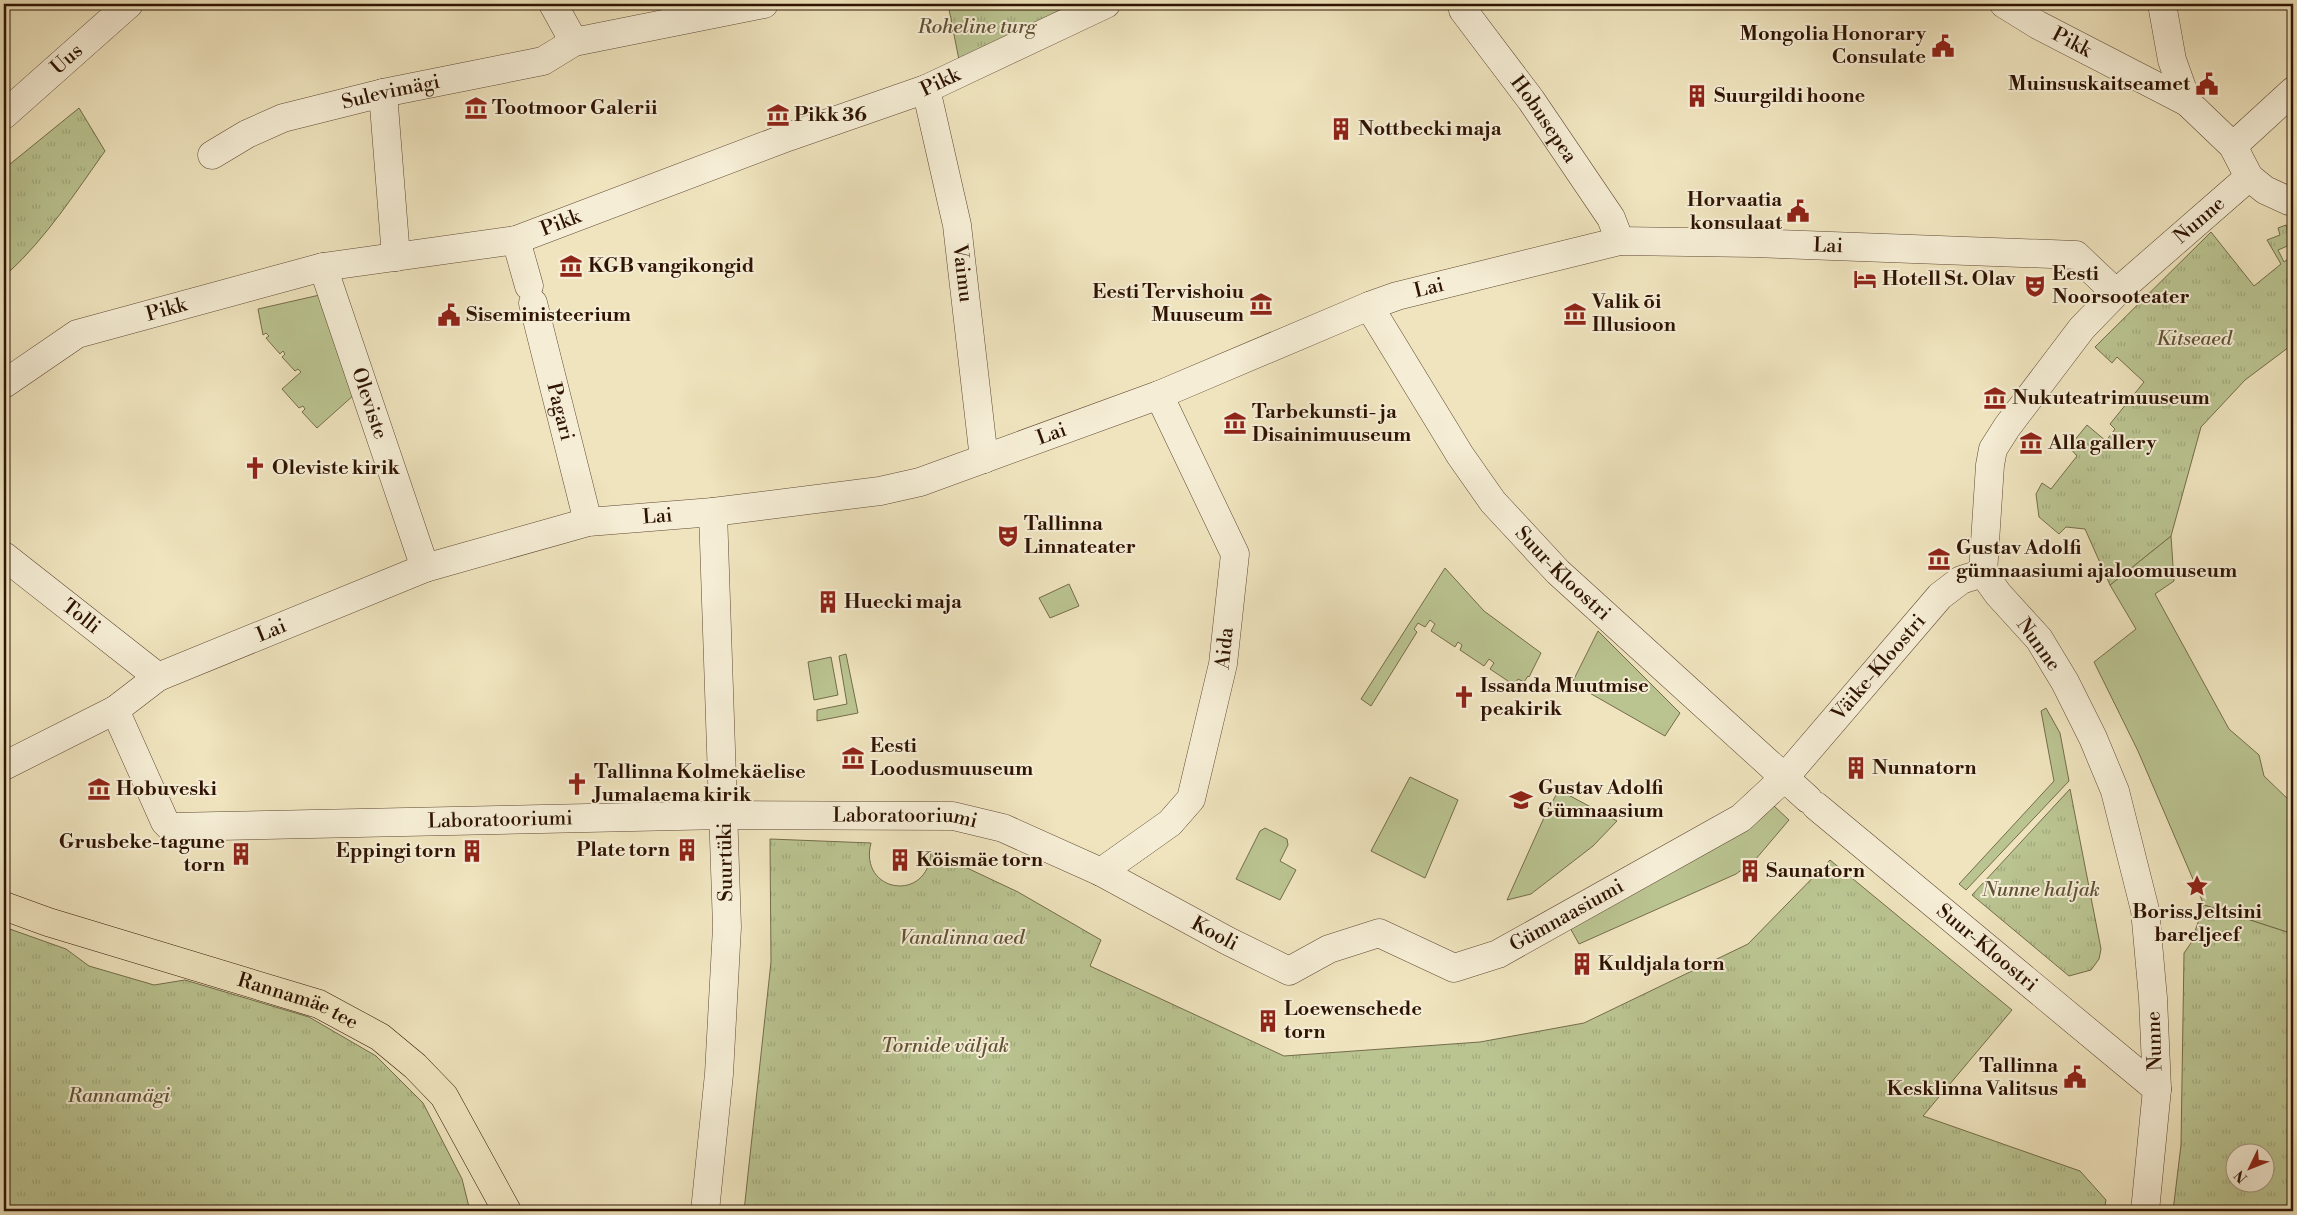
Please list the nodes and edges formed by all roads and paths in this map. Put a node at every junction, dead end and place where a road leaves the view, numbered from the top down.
1 (129, 4) edge
2 (553, 4) edge
3 (764, 4) edge
4 (1106, 4) edge
5 (1462, 4) edge
6 (2004, 4) edge
7 (2162, 4) edge
8 (574, 42) junction
9 (926, 89) junction
10 (2293, 91) edge
11 (383, 93) junction
12 (2187, 102) junction
13 (4, 115) edge
14 (2232, 146) junction
15 (212, 155) dead end
16 (2249, 177) junction
17 (2289, 201) dead end
18 (516, 240) junction
19 (1620, 241) junction
20 (396, 257) junction
21 (323, 267) junction
22 (2116, 293) junction
23 (1369, 306) junction
24 (4, 384) edge
25 (1159, 395) junction
26 (984, 459) junction
27 (712, 512) junction
28 (588, 522) junction
29 (4, 556) edge
30 (425, 568) junction
31 (1983, 573) junction
32 (158, 677) junction
33 (115, 710) junction
34 (4, 766) edge
35 (1786, 777) junction
36 (724, 815) junction
37 (1101, 872) junction
38 (4, 906) edge
39 (1330, 950) joint
40 (2157, 1089) junction
41 (507, 1211) edge
42 (705, 1211) edge
43 (2145, 1211) edge

1 - 13 street, Uus
2 - 8 street
3 - 8 street
4 - 9 street, Pikk
5 - 19 street, Hobusepea
6 - 12 street, Pikk
7 - 12 street
8 - 11 street, Sulevimägi
9 - 18 street, Pikk
9 - 26 street, Vaimu
10 - 14 street
11 - 15 street, Sulevimägi
11 - 20 street
12 - 14 street, Pikk
14 - 16 street, Pikk
16 - 17 street
16 - 22 street, Nunne
18 - 20 street, Pikk
18 - 28 street, Pagari
19 - 22 street, Lai
19 - 23 street, Lai
20 - 21 street, Pikk
21 - 24 street, Pikk
21 - 30 street, Oleviste
22 - 31 street, Nunne
23 - 25 street, Lai
23 - 35 street, Suur-Kloostri
25 - 26 street, Lai
25 - 37 street, Aida
26 - 27 street, Lai
27 - 28 street, Lai
27 - 36 street, Suurtüki
28 - 30 street, Lai
29 - 32 street, Tolli
30 - 32 street, Lai
31 - 35 street, Väike-Kloostri
31 - 40 street, Nunne
32 - 33 street, Lai
33 - 34 street, Lai
33 - 36 street, Laboratooriumi
35 - 39 street, Gümnaasiumi
35 - 40 street, Suur-Kloostri
36 - 37 street, Laboratooriumi
36 - 42 street, Suurtüki
37 - 39 street, Kooli
38 - 41 main road, Rannamäe tee
40 - 43 street, Nunne

